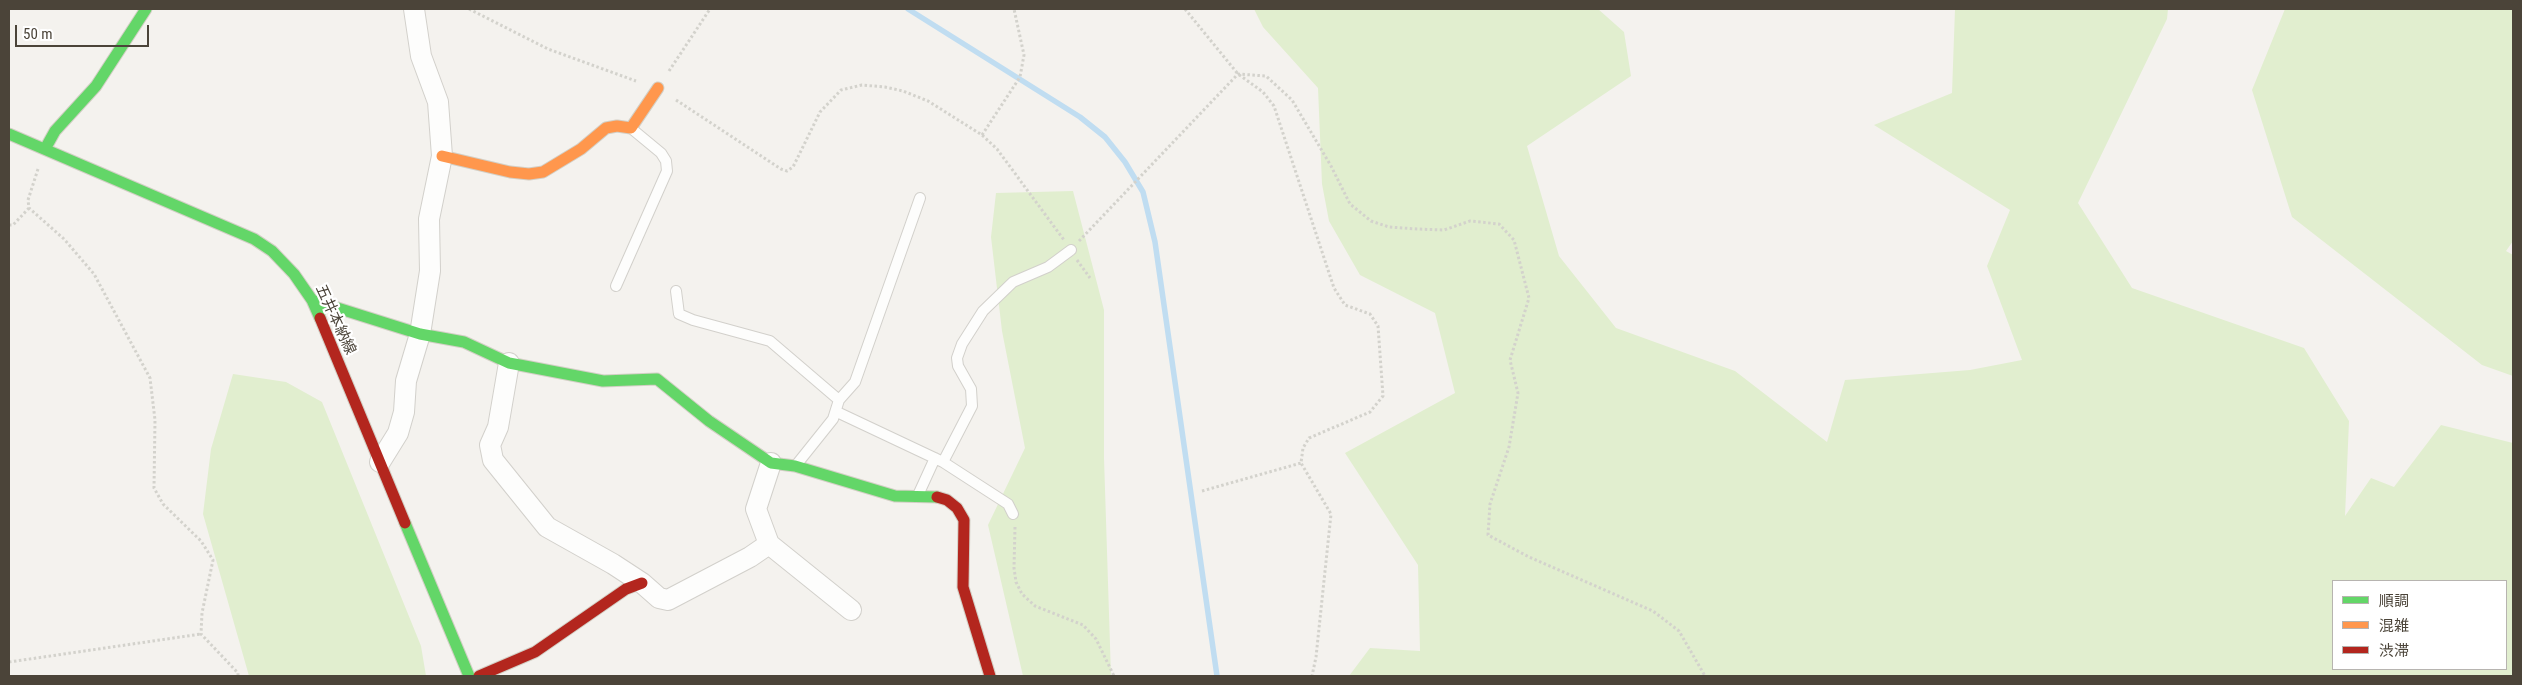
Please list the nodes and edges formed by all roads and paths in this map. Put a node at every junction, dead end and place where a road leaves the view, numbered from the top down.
1 (146, 9) edge
2 (414, 9) edge
3 (469, 9) edge
4 (710, 9) edge
5 (1014, 9) edge
6 (1185, 9) edge
7 (1238, 74) junction
8 (658, 88) junction
9 (631, 128) junction
10 (9, 134) edge
11 (982, 135) junction
12 (45, 149) junction
13 (442, 156) junction
14 (920, 198) dead end
15 (29, 208) junction
16 (9, 225) edge
17 (1071, 250) junction
18 (1090, 278) dead end
19 (616, 286) dead end
20 (676, 291) dead end
21 (312, 300) junction
22 (420, 334) junction
23 (509, 363) junction
24 (840, 400) junction
25 (837, 412) junction
26 (939, 460) junction
27 (380, 462) junction
28 (1301, 462) junction
29 (771, 463) junction
30 (795, 466) junction
31 (1202, 491) dead end
32 (918, 496) junction
33 (1012, 514) joint
34 (769, 544) junction
35 (642, 583) junction
36 (851, 610) dead end
37 (201, 634) junction
38 (9, 662) edge
39 (238, 676) edge
40 (469, 676) edge
41 (479, 676) edge
42 (990, 676) edge
43 (1114, 676) edge
44 (1312, 676) edge
45 (1705, 676) edge

1 - 12 street
2 - 13 street
3 - 8 path
4 - 8 path
5 - 11 path
6 - 7 path
7 - 17 path
7 - 28 path
7 - 45 path
8 - 9 street
8 - 11 path
9 - 13 street
9 - 19 lane
10 - 12 street, 五井本納線
11 - 17 path
12 - 15 path
12 - 21 street, 五井本納線
13 - 22 street
14 - 24 lane
15 - 16 path
15 - 37 path
17 - 18 path
17 - 26 lane
20 - 24 lane
21 - 22 street
21 - 27 street, 五井本納線
22 - 23 street
22 - 27 street
23 - 29 street
23 - 35 street
24 - 25 lane
25 - 26 lane
25 - 30 lane
26 - 32 lane
26 - 33 lane
27 - 40 street, 五井本納線
28 - 31 path
28 - 44 path
29 - 30 street
29 - 34 street
30 - 32 street
32 - 42 street
33 - 43 path
34 - 35 street
34 - 36 street
35 - 41 street
37 - 38 path
37 - 39 path

